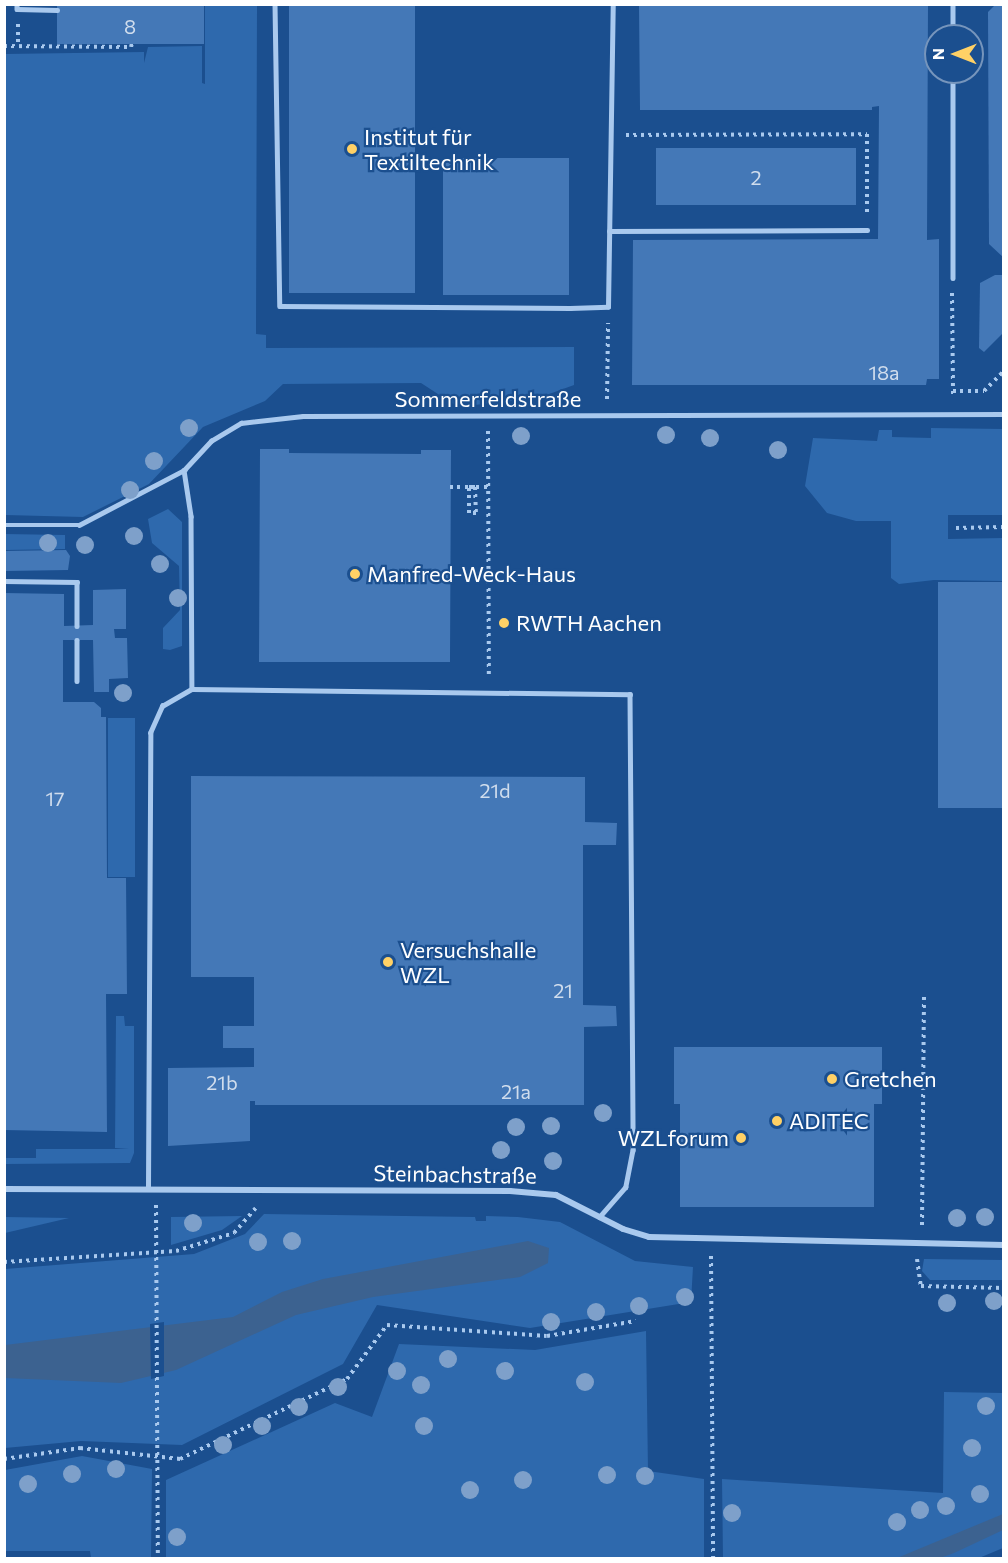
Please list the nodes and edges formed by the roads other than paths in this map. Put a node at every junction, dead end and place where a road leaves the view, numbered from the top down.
1 (17, 4) edge
2 (275, 4) edge
3 (612, 4) edge
4 (953, 4) edge
5 (57, 10) dead end
6 (953, 24) edge
7 (953, 84) edge
8 (867, 230) road end
9 (609, 231) junction
10 (953, 278) road end
11 (1004, 414) edge
12 (184, 470) junction
13 (4, 525) edge
14 (4, 581) edge
15 (77, 626) dead end
16 (77, 640) dead end
17 (77, 681) dead end
18 (192, 690) junction
19 (152, 1188) junction
20 (4, 1189) edge
21 (600, 1217) junction
22 (1004, 1245) edge

1 - 5 lane
2 - 9 lane
3 - 9 lane
4 - 6 lane
7 - 10 lane
8 - 9 lane
11 - 12 lane, Sommerfeldstraße
12 - 13 lane, Sommerfeldstraße
12 - 18 lane
14 - 15 lane
16 - 17 lane
18 - 19 lane
18 - 21 lane
19 - 20 street, Steinbachstraße
19 - 21 street, Steinbachstraße
21 - 22 street, Steinbachstraße

